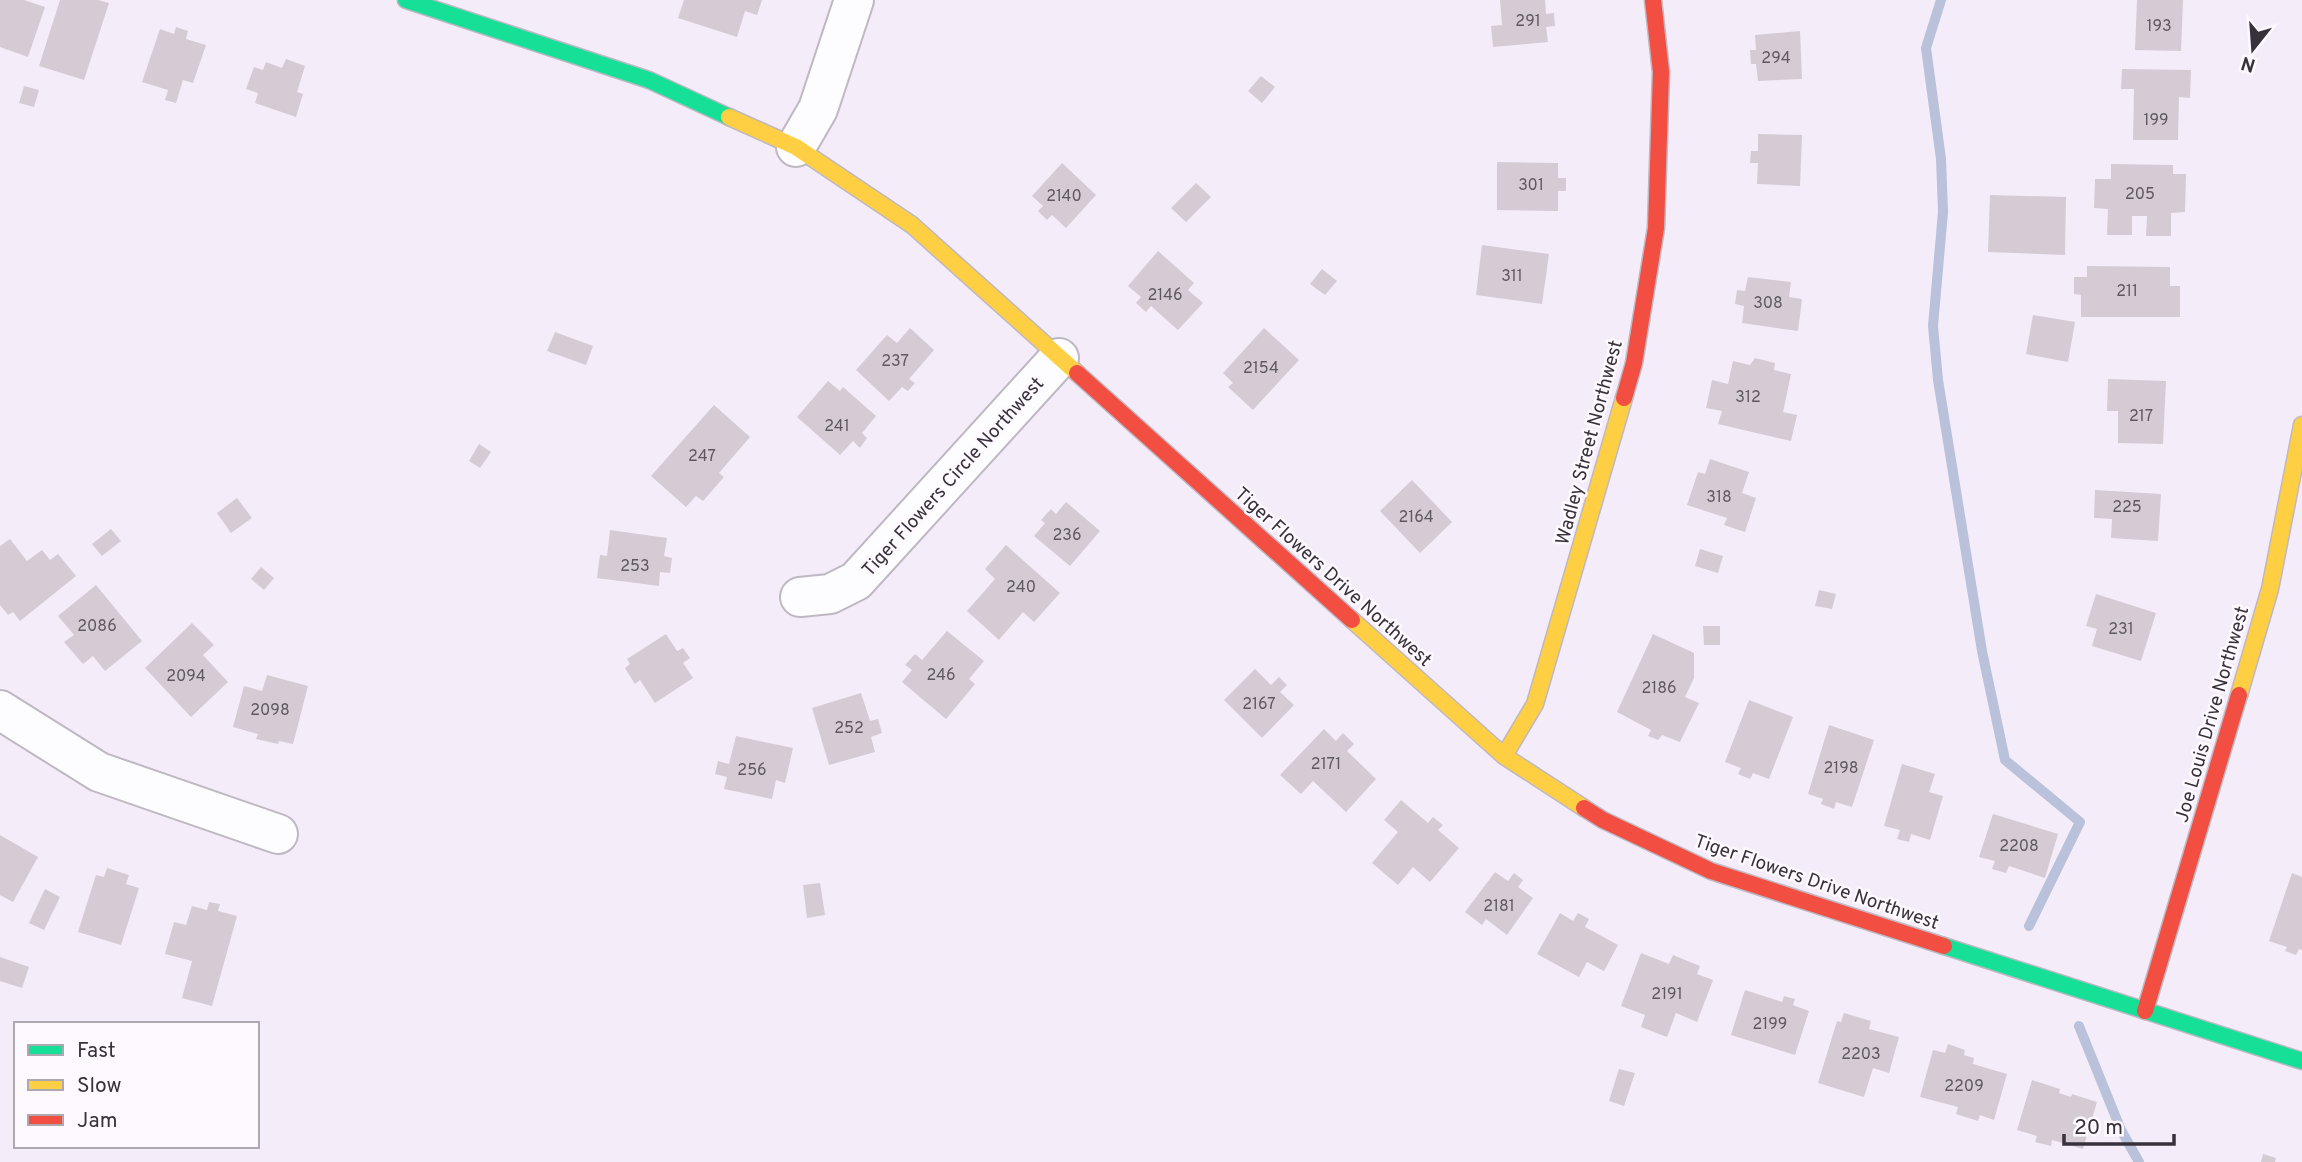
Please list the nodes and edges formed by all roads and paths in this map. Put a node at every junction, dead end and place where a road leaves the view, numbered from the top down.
1 (407, 0) edge
2 (854, 0) edge
3 (1653, 0) edge
4 (796, 147) junction
5 (1059, 358) junction
6 (2302, 425) edge
7 (800, 597) dead end
8 (0, 709) edge
9 (1504, 756) junction
10 (278, 834) dead end
11 (2145, 1011) junction
12 (2302, 1061) edge

1 - 4 street, Tiger Flowers Drive Northwest
2 - 4 street
3 - 9 street, Wadley Street Northwest
4 - 5 street, Tiger Flowers Drive Northwest
5 - 7 street, Tiger Flowers Circle Northwest
5 - 9 street, Tiger Flowers Drive Northwest
6 - 11 street, Joe Louis Drive Northwest
8 - 10 street
9 - 11 street, Tiger Flowers Drive Northwest
11 - 12 street, Tiger Flowers Drive Northwest

